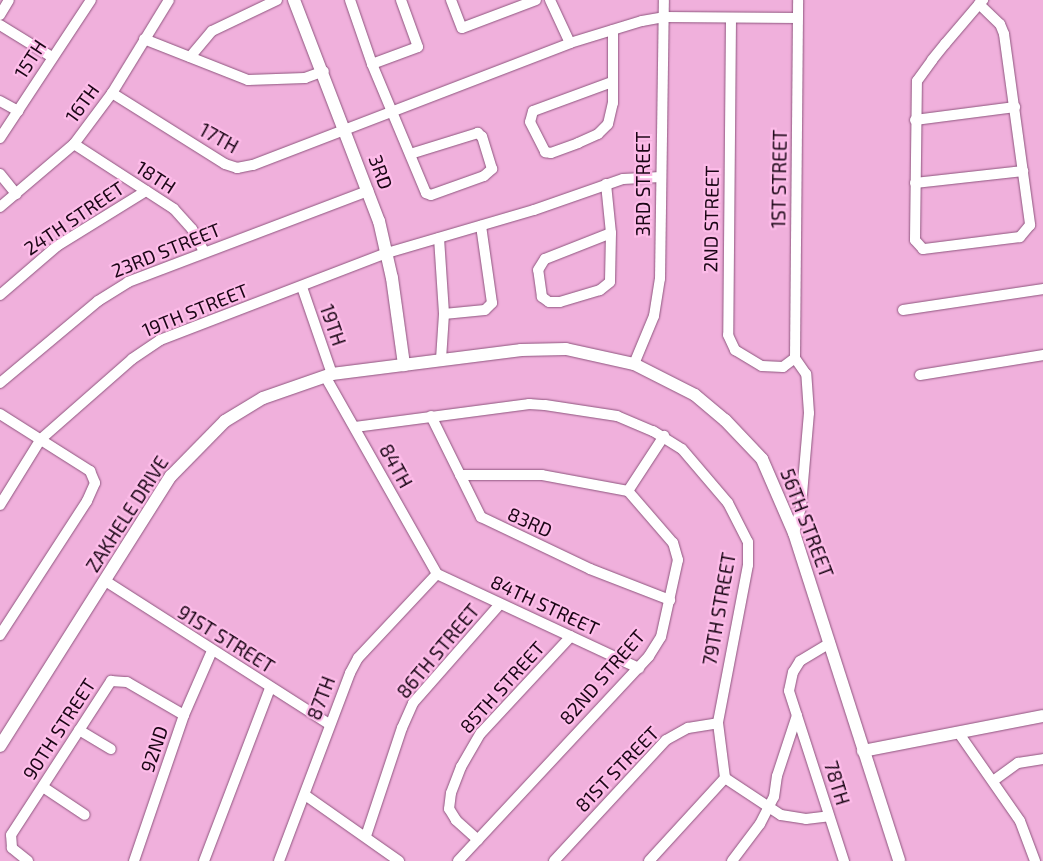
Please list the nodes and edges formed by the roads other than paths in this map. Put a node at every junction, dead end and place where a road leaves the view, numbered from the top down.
1 (10, 0) edge
2 (91, 0) edge
3 (169, 0) edge
4 (276, 0) edge
5 (294, 0) edge
6 (350, 0) edge
7 (401, 0) edge
8 (451, 0) edge
9 (536, 0) edge
10 (550, 0) edge
11 (664, 0) edge
12 (798, 0) edge
13 (981, 2) edge
14 (0, 15) edge
15 (664, 17) junction
16 (798, 18) junction
17 (731, 19) junction
18 (0, 24) edge
19 (613, 30) junction
20 (144, 39) junction
21 (570, 43) junction
22 (52, 57) junction
23 (190, 57) junction
24 (372, 64) junction
25 (324, 71) junction
26 (612, 82) junction
27 (112, 93) junction
28 (0, 101) edge
29 (1015, 107) junction
30 (18, 111) junction
31 (391, 112) junction
32 (915, 120) junction
33 (345, 128) junction
34 (0, 138) edge
35 (74, 144) junction
36 (410, 154) junction
37 (1024, 171) junction
38 (0, 174) edge
39 (661, 177) junction
40 (915, 183) junction
41 (606, 184) junction
42 (146, 191) junction
43 (368, 191) junction
44 (16, 194) junction
45 (0, 207) edge
46 (481, 226) junction
47 (610, 233) junction
48 (439, 238) junction
49 (204, 252) junction
50 (387, 253) junction
51 (302, 287) junction
52 (1043, 289) edge
53 (0, 295) edge
54 (902, 310) dead end
55 (444, 314) junction
56 (1043, 355) edge
57 (795, 358) junction
58 (441, 359) junction
59 (634, 364) junction
60 (404, 365) junction
61 (920, 374) dead end
62 (328, 375) junction
63 (0, 383) edge
64 (0, 414) edge
65 (431, 416) junction
66 (355, 427) junction
67 (664, 436) junction
68 (41, 439) junction
69 (460, 475) junction
70 (628, 491) junction
71 (0, 505) edge
72 (794, 533) junction
73 (437, 574) junction
74 (107, 582) junction
75 (670, 600) junction
76 (500, 604) junction
77 (0, 635) edge
78 (571, 636) junction
79 (830, 644) junction
80 (212, 651) junction
81 (639, 668) junction
82 (270, 688) junction
83 (797, 714) junction
84 (184, 715) junction
85 (1043, 716) edge
86 (329, 724) junction
87 (718, 724) junction
88 (79, 730) junction
89 (958, 732) junction
90 (0, 746) edge
91 (111, 750) dead end
92 (863, 751) junction
93 (1043, 759) edge
94 (725, 778) junction
95 (993, 781) junction
96 (43, 786) junction
97 (305, 795) junction
98 (768, 809) junction
99 (85, 815) dead end
100 (829, 816) junction
101 (366, 836) junction
102 (478, 840) junction
103 (28, 861) edge
104 (134, 861) edge
105 (204, 861) edge
106 (279, 861) edge
107 (399, 861) edge
108 (458, 861) edge
109 (554, 861) edge
110 (649, 861) edge
111 (732, 861) edge
112 (844, 861) edge
113 (899, 861) edge
114 (1035, 861) edge

1 - 14 street
2 - 22 street, 15TH
3 - 20 street, 16TH
4 - 23 street
5 - 25 street, 3RD
6 - 24 street
7 - 24 street
8 - 9 street
10 - 21 street
11 - 15 street, 3RD STREET
12 - 16 street, 1ST STREET
13 - 29 street
13 - 32 street
15 - 17 street
15 - 19 street
15 - 39 street, 3RD STREET
16 - 17 street
16 - 57 street, 1ST STREET
17 - 57 street, 2ND STREET
18 - 22 street
19 - 21 street
19 - 26 street
20 - 23 street
20 - 27 street, 16TH
21 - 31 street
22 - 30 street, 15TH
23 - 25 street
24 - 31 street
25 - 33 street, 3RD
26 - 26 street
27 - 33 street, 17TH
27 - 35 street, 16TH
28 - 30 street
29 - 32 street
29 - 37 street
30 - 34 street, 15TH
31 - 33 street
31 - 36 street
32 - 40 street
33 - 43 street, 3RD
35 - 42 street, 18TH
35 - 44 street, 16TH
36 - 36 street
37 - 40 street
37 - 40 street
38 - 44 street
39 - 41 street, 19TH STREET
39 - 59 street, 3RD STREET
41 - 46 street, 19TH STREET
41 - 47 street
42 - 49 street, 18TH
42 - 53 street, 24TH STREET
43 - 49 street, 23RD STREET
43 - 50 street, 3RD
44 - 45 street, 16TH
46 - 48 street, 19TH STREET
46 - 55 street
47 - 47 street
48 - 50 street, 19TH STREET
48 - 55 street
49 - 63 street, 23RD STREET
50 - 51 street, 19TH STREET
50 - 60 street, 3RD
51 - 62 street, 19TH
51 - 68 street, 19TH STREET
52 - 54 street
55 - 58 street
56 - 61 street
57 - 72 street
58 - 59 street, 56TH STREET
58 - 60 street, 56TH STREET
59 - 72 street, 56TH STREET
60 - 62 street, ZAKHELE DRIVE
62 - 66 street, 84TH
62 - 74 street, ZAKHELE DRIVE
64 - 68 street
65 - 66 street, 79TH STREET
65 - 67 street, 79TH STREET
65 - 69 street, 83RD
66 - 73 street, 84TH
67 - 70 street
67 - 87 street, 79TH STREET
68 - 71 street, 19TH STREET
68 - 77 street
69 - 70 street
69 - 75 street, 83RD
70 - 75 street, 82ND STREET
72 - 79 street, 56TH STREET
73 - 76 street, 84TH STREET
73 - 86 street, 87TH
74 - 80 street, 91ST STREET
74 - 90 street, ZAKHELE DRIVE
75 - 81 street, 82ND STREET
76 - 78 street, 84TH STREET
76 - 101 street, 86TH STREET
78 - 81 street, 84TH STREET
78 - 102 street, 85TH STREET
79 - 83 street, 78TH
79 - 92 street, 56TH STREET
80 - 82 street, 91ST STREET
80 - 84 street, 92ND
81 - 102 street, 82ND STREET
82 - 86 street, 91ST STREET
82 - 105 street
83 - 98 street
83 - 100 street, 78TH
84 - 88 street, 90TH STREET
84 - 104 street, 92ND
85 - 89 street
86 - 97 street, 87TH
87 - 94 street, 79TH STREET
87 - 109 street, 81ST STREET
88 - 91 street
88 - 96 street, 90TH STREET
89 - 92 street
89 - 95 street
92 - 113 street, 56TH STREET
93 - 95 street
94 - 98 street
94 - 110 street
95 - 114 street
96 - 99 street
96 - 103 street, 90TH STREET
97 - 101 street
97 - 106 street, 87TH
98 - 100 street
98 - 111 street
100 - 112 street, 78TH
101 - 107 street
102 - 108 street, 82ND STREET

